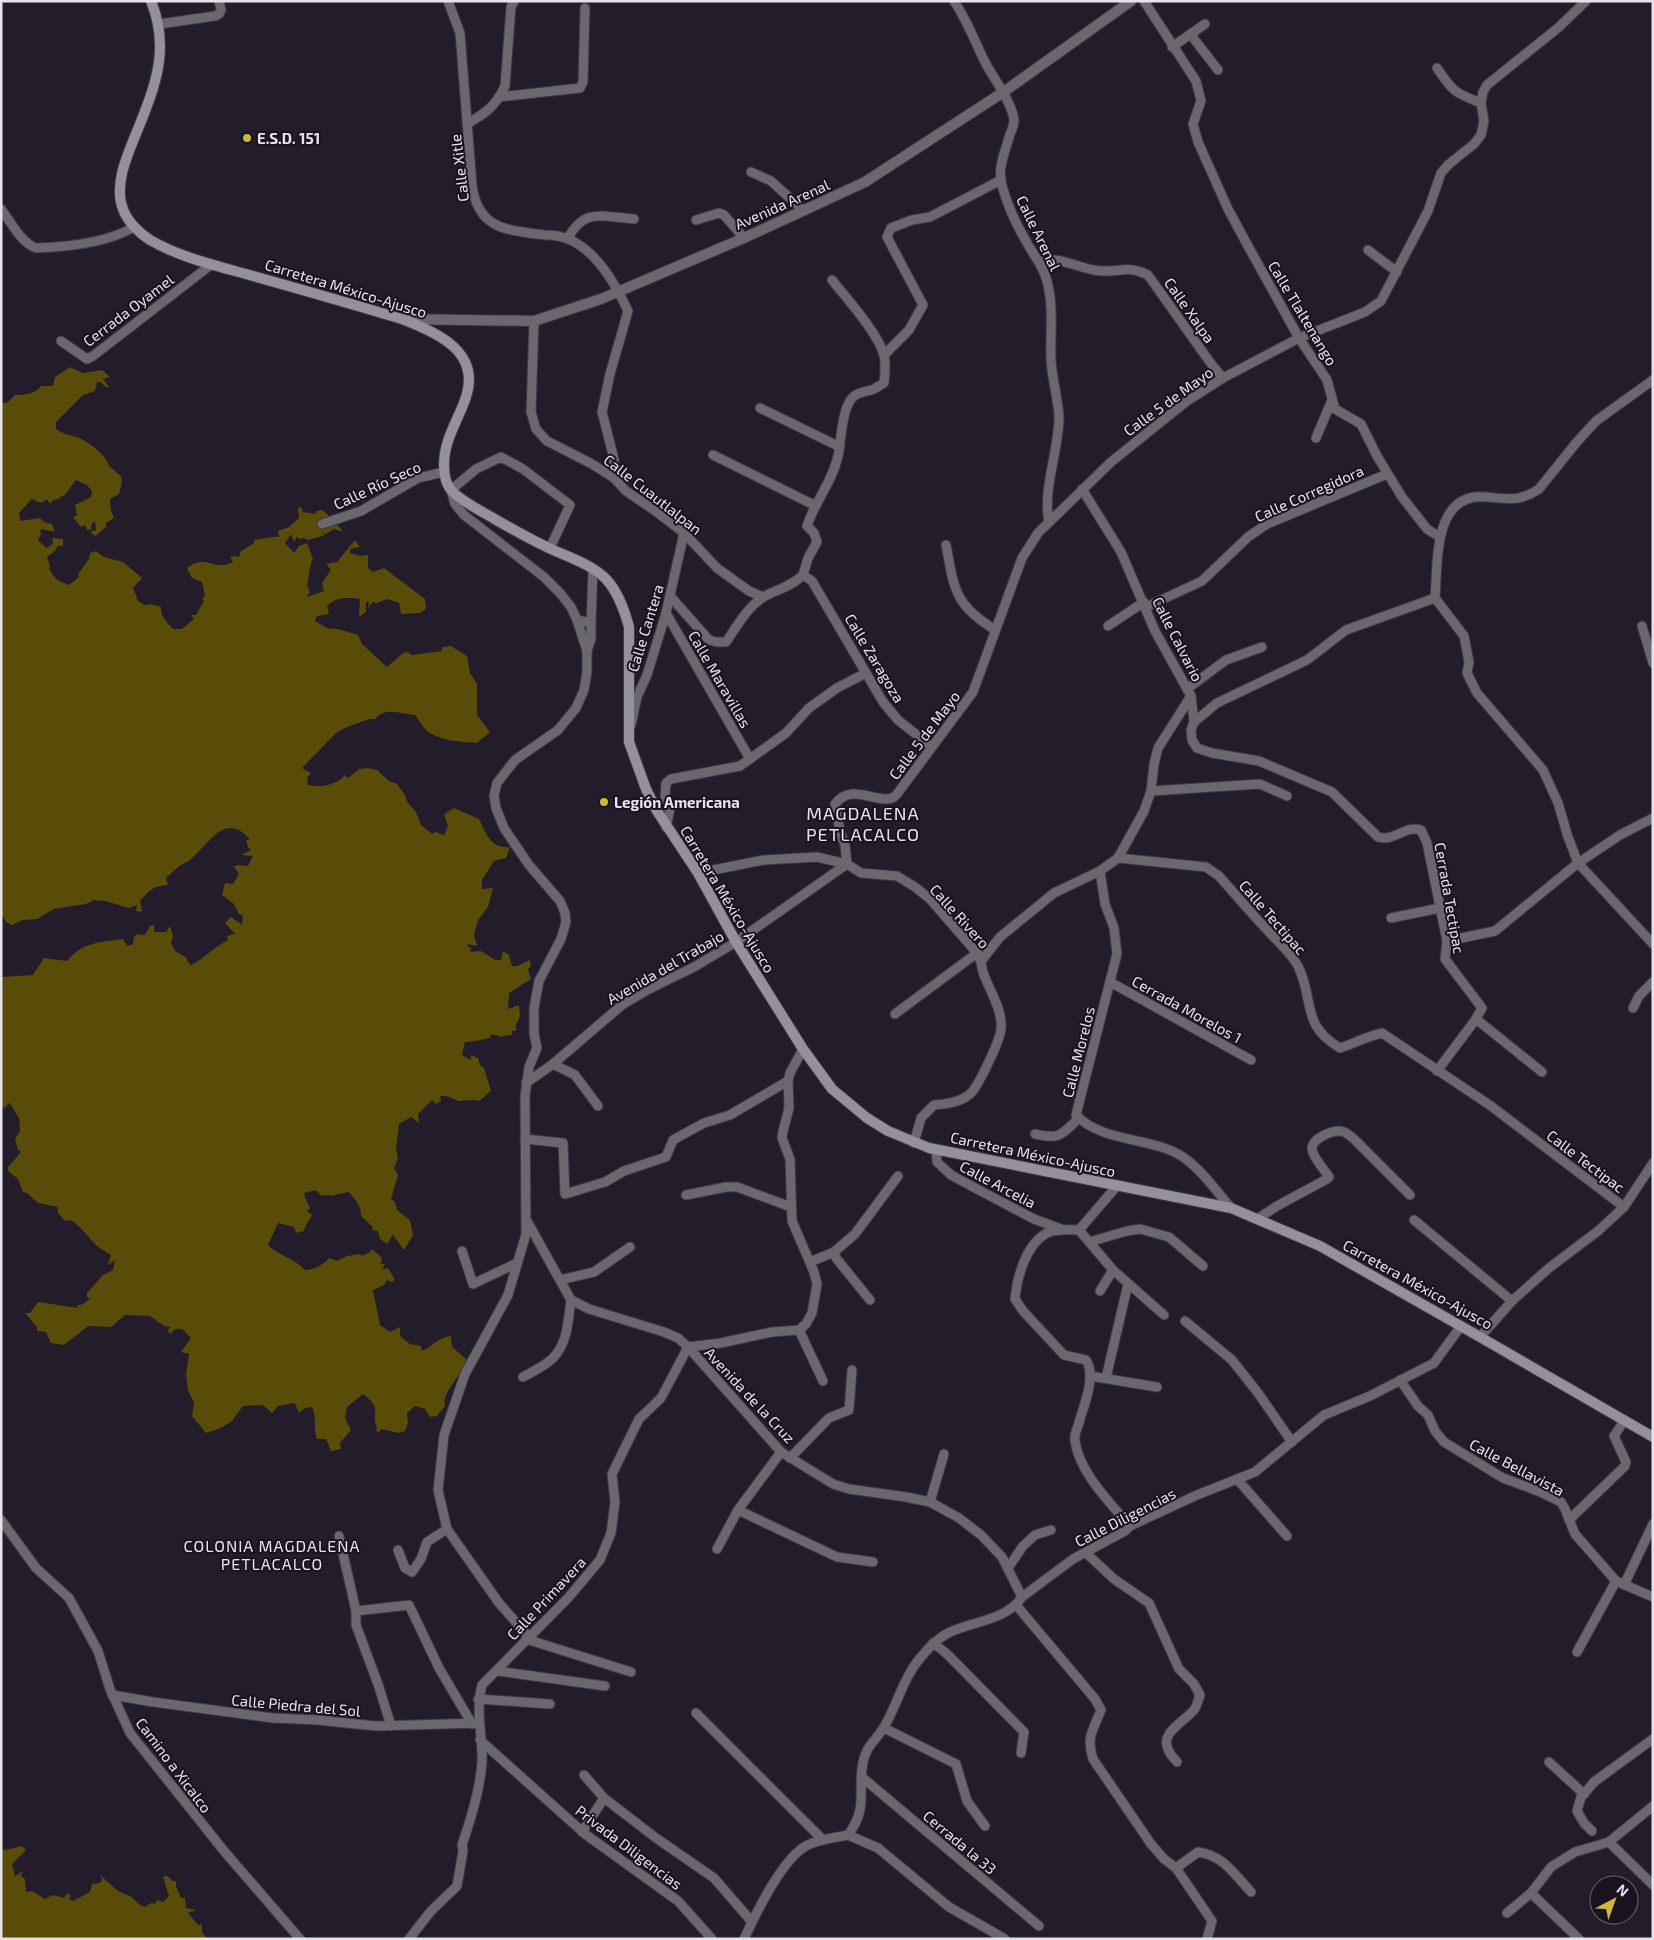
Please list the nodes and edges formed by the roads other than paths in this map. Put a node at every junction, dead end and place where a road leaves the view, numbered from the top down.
1 (152, 1) edge
2 (219, 1) edge
3 (448, 1) edge
4 (514, 1) edge
5 (954, 1) edge
6 (1131, 1) edge
7 (1144, 1) edge
8 (1586, 1) edge
9 (585, 8) dead end
10 (159, 24) junction
11 (1205, 24) dead end
12 (1191, 35) junction
13 (1172, 47) junction
14 (1438, 68) dead end
15 (1218, 70) dead end
16 (1002, 93) junction
17 (499, 97) junction
18 (1482, 103) junction
19 (467, 124) junction
20 (751, 172) dead end
21 (1001, 180) junction
22 (1, 209) edge
23 (804, 211) junction
24 (634, 219) dead end
25 (696, 220) dead end
26 (134, 227) junction
27 (568, 238) junction
28 (744, 238) junction
29 (1368, 250) dead end
30 (1040, 261) junction
31 (212, 264) junction
32 (1397, 272) junction
33 (832, 280) dead end
34 (619, 291) junction
35 (402, 319) junction
36 (534, 321) junction
37 (1299, 338) junction
38 (61, 341) dead end
39 (884, 355) junction
40 (1223, 378) junction
41 (1653, 380) edge
42 (1332, 400) junction
43 (760, 408) dead end
44 (1316, 438) dead end
45 (840, 447) junction
46 (713, 455) dead end
47 (444, 472) junction
48 (1387, 474) junction
49 (614, 478) junction
50 (1082, 489) junction
51 (452, 490) junction
52 (816, 506) junction
53 (1049, 522) junction
54 (322, 524) dead end
55 (684, 533) junction
56 (1440, 537) junction
57 (946, 545) dead end
58 (550, 548) junction
59 (592, 569) junction
60 (803, 575) junction
61 (670, 596) junction
62 (764, 597) junction
63 (1435, 598) junction
64 (1145, 604) junction
65 (666, 613) junction
66 (577, 620) junction
67 (591, 623) junction
68 (1108, 626) dead end
69 (1642, 626) dead end
70 (995, 630) junction
71 (1262, 647) dead end
72 (587, 651) junction
73 (1653, 663) edge
74 (866, 674) junction
75 (1189, 693) junction
76 (1194, 722) junction
77 (628, 729) junction
78 (932, 747) junction
79 (750, 759) junction
80 (1151, 791) junction
81 (1287, 796) dead end
82 (1653, 818) edge
83 (666, 827) junction
84 (1118, 858) junction
85 (1578, 863) junction
86 (847, 864) junction
87 (1100, 872) junction
88 (698, 873) junction
89 (1440, 908) junction
90 (1391, 918) dead end
91 (1446, 940) junction
92 (736, 942) junction
93 (1653, 944) edge
94 (980, 957) junction
95 (1110, 982) junction
96 (1653, 982) edge
97 (1633, 1008) dead end
98 (895, 1014) dead end
99 (1476, 1019) junction
100 (803, 1049) junction
101 (1251, 1060) dead end
102 (553, 1064) junction
103 (1437, 1071) junction
104 (1542, 1072) dead end
105 (788, 1081) junction
106 (526, 1084) junction
107 (598, 1106) dead end
108 (1079, 1118) junction
109 (1035, 1134) dead end
110 (525, 1140) junction
111 (914, 1143) junction
112 (936, 1150) junction
113 (1653, 1163) edge
114 (898, 1176) dead end
115 (1116, 1187) junction
116 (686, 1196) dead end
117 (1410, 1196) dead end
118 (791, 1207) junction
119 (1624, 1207) junction
120 (1231, 1208) junction
121 (526, 1218) junction
122 (1257, 1219) junction
123 (1414, 1220) dead end
124 (1061, 1229) junction
125 (1079, 1230) junction
126 (1089, 1242) junction
127 (630, 1247) dead end
128 (462, 1251) dead end
129 (834, 1252) junction
130 (810, 1262) junction
131 (517, 1264) junction
132 (1203, 1266) dead end
133 (1113, 1270) junction
134 (560, 1280) junction
135 (1128, 1284) junction
136 (1100, 1291) dead end
137 (571, 1300) junction
138 (870, 1300) dead end
139 (1512, 1301) junction
140 (1164, 1316) dead end
141 (1186, 1321) dead end
142 (1461, 1326) junction
143 (799, 1330) junction
144 (1480, 1337) junction
145 (688, 1347) junction
146 (852, 1370) dead end
147 (1090, 1376) junction
148 (523, 1377) dead end
149 (1106, 1378) junction
150 (1400, 1380) junction
151 (823, 1381) dead end
152 (1157, 1386) dead end
153 (1624, 1421) junction
154 (1653, 1437) edge
155 (1292, 1442) junction
156 (781, 1452) junction
157 (944, 1454) dead end
158 (790, 1458) junction
159 (1237, 1479) junction
160 (930, 1502) junction
161 (738, 1510) junction
162 (1, 1520) edge
163 (1568, 1520) junction
164 (1653, 1524) edge
165 (1130, 1526) junction
166 (447, 1529) junction
167 (1051, 1530) dead end
168 (339, 1536) dead end
169 (1287, 1536) dead end
170 (717, 1549) dead end
171 (398, 1550) dead end
172 (1086, 1553) junction
173 (873, 1562) dead end
174 (1008, 1568) junction
175 (1620, 1583) junction
176 (1022, 1597) junction
177 (1653, 1597) edge
178 (1016, 1605) junction
179 (356, 1611) junction
180 (528, 1638) junction
181 (933, 1643) junction
182 (1577, 1652) dead end
183 (496, 1671) junction
184 (631, 1672) dead end
185 (605, 1686) dead end
186 (112, 1695) junction
187 (478, 1699) junction
188 (550, 1704) dead end
189 (696, 1712) dead end
190 (475, 1724) junction
191 (391, 1726) junction
192 (884, 1728) junction
193 (480, 1740) junction
194 (1652, 1741) edge
195 (1021, 1753) dead end
196 (1177, 1762) dead end
197 (1549, 1762) dead end
198 (584, 1775) dead end
199 (863, 1778) junction
200 (1584, 1794) junction
201 (604, 1798) junction
202 (1653, 1806) edge
203 (985, 1826) dead end
204 (1592, 1831) dead end
205 (582, 1832) junction
206 (848, 1835) junction
207 (823, 1840) junction
208 (1609, 1842) junction
209 (1176, 1868) junction
210 (1653, 1885) edge
211 (1250, 1892) dead end
212 (1531, 1893) junction
213 (1507, 1913) dead end
214 (752, 1922) junction
215 (1039, 1926) dead end
216 (300, 1939) edge
217 (409, 1939) edge
218 (712, 1939) edge
219 (744, 1939) edge
220 (1005, 1939) edge
221 (1207, 1939) edge
222 (1579, 1939) edge

1 - 10 main road, Carretera México-Ajusco
2 - 10 street
3 - 19 street, Calle Xitle
4 - 17 street
5 - 16 street, Calle Arenal
6 - 16 street, Avenida Arenal
7 - 13 street, Calle Tlaltenango
8 - 18 street, Calle 5 de Mayo
9 - 17 street
10 - 26 main road, Carretera México-Ajusco
11 - 12 street
12 - 13 street
12 - 15 street
13 - 37 street, Calle Tlaltenango
14 - 18 street
16 - 21 street, Calle Arenal
16 - 23 street, Avenida Arenal
17 - 19 street
18 - 32 street, Calle 5 de Mayo
19 - 27 street, Calle Xitle
20 - 23 street
21 - 30 street, Calle Arenal
21 - 39 street
22 - 26 street
23 - 28 street, Avenida Arenal
24 - 27 street
25 - 28 street
26 - 31 main road, Carretera México-Ajusco
27 - 34 street, Calle Xitle
28 - 34 street, Avenida Arenal
29 - 32 street
30 - 40 street, Calle Xalpa
30 - 53 street, Calle Arenal
31 - 35 main road, Carretera México-Ajusco
31 - 38 street, Cerrada Oyamel
32 - 37 street, Calle 5 de Mayo
33 - 39 street
34 - 36 street, Avenida Arenal
34 - 49 street, Calle Xitle
35 - 36 street, Avenida Arenal
35 - 47 main road, Carretera México-Ajusco
36 - 49 street, Calle Cuautlalpan
37 - 40 street, Calle 5 de Mayo
37 - 42 street, Calle Tlaltenango
39 - 45 street
40 - 50 street, Calle 5 de Mayo
41 - 56 street
42 - 44 street
42 - 48 street, Calle Tlaltenango
43 - 45 street
45 - 52 street
46 - 52 street
47 - 51 main road, Carretera México-Ajusco
47 - 54 street, Calle Río Seco
48 - 56 street, Calle Tlaltenango
48 - 64 street, Calle Corregidora
49 - 55 street, Calle Cuautlalpan
50 - 53 street, Calle 5 de Mayo
50 - 64 street, Calle Calvario
51 - 58 main road, Carretera México-Ajusco
51 - 58 street
51 - 66 street
52 - 60 street
53 - 70 street, Calle 5 de Mayo
55 - 61 street, Calle Cantera
55 - 62 street, Calle Cuautlalpan
56 - 63 street
57 - 70 street
58 - 59 main road, Carretera México-Ajusco
59 - 67 street
59 - 77 main road, Carretera México-Ajusco
60 - 62 street
60 - 74 street, Calle Zaragoza
61 - 62 street
61 - 65 street, Calle Cantera
63 - 76 street
63 - 85 street
64 - 68 street, Calle Corregidora
64 - 75 street, Calle Calvario
65 - 77 street, Calle Cantera
65 - 79 street, Calle Maravillas
66 - 67 street
66 - 72 street
67 - 72 street
69 - 73 street
70 - 78 street, Calle 5 de Mayo
71 - 75 street
72 - 106 street
74 - 78 street, Calle Zaragoza
74 - 79 street
75 - 76 street
75 - 80 street, Calle Calvario
76 - 89 street, Cerrada Tectipac
77 - 83 main road, Carretera México-Ajusco
78 - 86 street, Calle 5 de Mayo
79 - 83 street
80 - 81 street
80 - 84 street, Calle Calvario
82 - 85 street
83 - 88 main road, Carretera México-Ajusco
84 - 87 street
84 - 103 street, Calle Tectipac
85 - 91 street
85 - 93 street
86 - 88 street, Calle Rivero
86 - 92 street, Avenida del Trabajo
86 - 94 street, Calle Rivero
87 - 94 street
87 - 95 street, Calle Morelos
88 - 92 main road, Carretera México-Ajusco
89 - 90 street
89 - 91 street, Cerrada Tectipac
91 - 99 street, Cerrada Tectipac
92 - 100 main road, Carretera México-Ajusco
92 - 102 street, Avenida del Trabajo
94 - 98 street
94 - 111 street, Calle Rivero
95 - 101 street, Cerrada Morelos 1
95 - 108 street, Calle Morelos
96 - 97 street
99 - 103 street
99 - 104 street
100 - 105 street
100 - 111 main road, Carretera México-Ajusco
102 - 106 street, Avenida del Trabajo
102 - 107 street
103 - 119 street, Calle Tectipac
105 - 110 street
105 - 118 street
106 - 110 street
108 - 109 street
108 - 120 street, Calle Morelos
110 - 121 street
111 - 112 main road, Carretera México-Ajusco
112 - 115 main road, Carretera México-Ajusco
112 - 124 street, Calle Arcelia
113 - 119 street
114 - 129 street
115 - 120 main road, Carretera México-Ajusco
115 - 125 street
116 - 118 street
117 - 122 street
118 - 130 street
119 - 139 street
120 - 122 main road, Carretera México-Ajusco
121 - 131 street
121 - 134 street
122 - 142 main road, Carretera México-Ajusco
123 - 139 street
124 - 125 street, Calle Arcelia
124 - 147 street
125 - 126 street
126 - 132 street
126 - 133 street
127 - 134 street
128 - 131 street
129 - 130 street
129 - 138 street
130 - 143 street
131 - 166 street
133 - 135 street
133 - 136 street
134 - 137 street
135 - 140 street
135 - 149 street
137 - 145 street, Avenida de la Cruz
137 - 148 street
139 - 144 street
141 - 155 street
142 - 144 main road, Carretera México-Ajusco
142 - 150 street, Calle Diligencias
143 - 145 street
143 - 151 street
144 - 153 main road, Carretera México-Ajusco
145 - 156 street, Avenida de la Cruz
145 - 180 street, Calle Primavera
146 - 158 street
147 - 149 street
147 - 165 street
149 - 152 street
150 - 155 street, Calle Diligencias
150 - 163 street, Calle Bellavista
153 - 154 main road, Carretera México-Ajusco
153 - 163 street
155 - 159 street, Calle Diligencias
156 - 158 street, Avenida de la Cruz
156 - 161 street
157 - 160 street
158 - 160 street, Avenida de la Cruz
159 - 165 street, Calle Diligencias
159 - 169 street
160 - 174 street, Avenida de la Cruz
161 - 170 street
161 - 173 street
162 - 186 street, Camino a Xicalco
163 - 175 street, Calle Bellavista
164 - 175 street
165 - 172 street, Calle Diligencias
166 - 171 street
166 - 180 street
167 - 174 street
168 - 179 street
172 - 176 street, Calle Diligencias
172 - 196 street
174 - 176 street, Avenida de la Cruz
175 - 177 street
175 - 182 street
176 - 178 street, Calle Diligencias
178 - 181 street, Calle Diligencias
178 - 209 street
179 - 190 street
179 - 191 street
180 - 183 street, Calle Primavera
180 - 184 street
181 - 192 street, Calle Diligencias
181 - 195 street
183 - 185 street
183 - 187 street, Calle Primavera
186 - 191 street, Calle Piedra del Sol
186 - 216 street, Camino a Xicalco
187 - 188 street
187 - 190 street
189 - 207 street
190 - 191 street, Calle Piedra del Sol
190 - 193 street
192 - 199 street, Calle Diligencias
192 - 203 street
193 - 205 street, Privada Diligencias
193 - 217 street
194 - 200 street
197 - 200 street
198 - 201 street
199 - 206 street, Calle Diligencias
199 - 215 street, Cerrada la 33
200 - 204 street
201 - 205 street
201 - 214 street
202 - 208 street
205 - 218 street, Privada Diligencias
206 - 207 street
206 - 220 street
207 - 214 street
208 - 210 street
208 - 212 street
209 - 211 street
209 - 221 street
212 - 213 street
212 - 222 street
214 - 219 street

